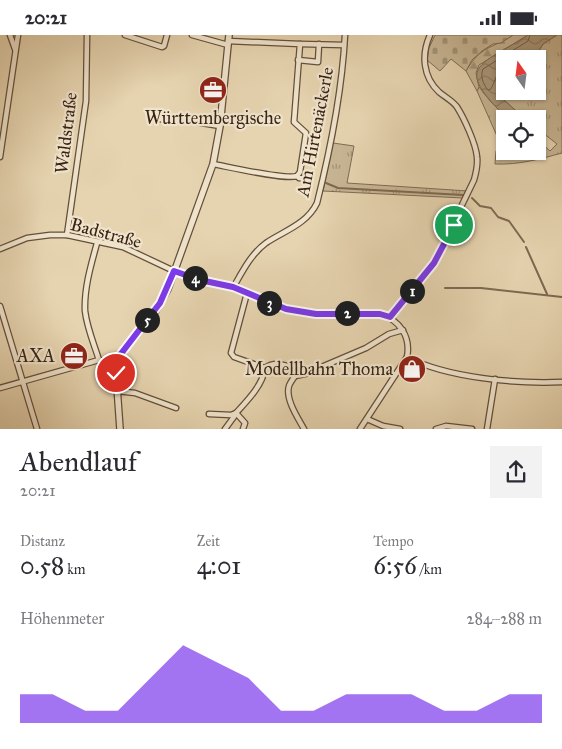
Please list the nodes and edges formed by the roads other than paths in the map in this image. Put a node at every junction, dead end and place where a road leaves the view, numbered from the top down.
1 (10, 35) edge
2 (18, 35) edge
3 (87, 35) edge
4 (125, 35) edge
5 (167, 35) edge
6 (192, 35) edge
7 (345, 35) edge
8 (430, 35) edge
9 (228, 40) edge
10 (300, 44) junction
11 (319, 44) junction
12 (344, 45) junction
13 (16, 50) junction
14 (298, 61) junction
15 (158, 119) dead end
16 (220, 126) junction
17 (0, 157) edge
18 (212, 165) junction
19 (297, 176) junction
20 (308, 179) dead end
21 (67, 235) junction
22 (97, 243) junction
23 (0, 249) edge
24 (174, 271) junction
25 (233, 287) junction
26 (247, 293) junction
27 (0, 306) edge
28 (390, 317) junction
29 (403, 330) junction
30 (407, 357) junction
31 (99, 360) junction
32 (117, 365) junction
33 (265, 368) junction
34 (295, 376) junction
35 (496, 379) junction
36 (23, 381) junction
37 (562, 382) edge
38 (0, 388) edge
39 (117, 391) junction
40 (176, 408) dead end
41 (236, 413) junction
42 (209, 414) dead end
43 (367, 419) junction
44 (37, 429) edge
45 (120, 429) edge
46 (225, 429) edge
47 (243, 429) edge
48 (304, 429) edge
49 (360, 429) edge
50 (400, 429) edge
51 (436, 429) edge
52 (472, 429) edge
53 (487, 429) edge

1 - 13 street
2 - 13 street
3 - 21 street, Waldstraße
4 - 5 street
6 - 9 street
7 - 12 street, Am Hirtenäckerle
8 - 28 street
9 - 10 street
9 - 16 street
10 - 11 street
10 - 14 street
11 - 12 street
11 - 14 street
12 - 25 street, Am Hirtenäckerle
13 - 17 street
14 - 19 street
15 - 16 street
16 - 18 street
18 - 19 street
18 - 24 street
19 - 20 street
21 - 22 street, Badstraße
21 - 23 street, Badstraße
22 - 24 street, Badstraße
22 - 31 street
24 - 25 street, Badstraße
24 - 32 street
25 - 26 street, Badstraße
26 - 28 street, Badstraße
26 - 33 street
27 - 36 street
28 - 29 street
29 - 30 street
29 - 34 street
30 - 35 street
30 - 43 street
31 - 32 street
31 - 36 street
32 - 39 street
33 - 34 street
33 - 41 street
34 - 48 street
35 - 37 street
35 - 53 street
36 - 38 street
36 - 44 street
39 - 40 street
39 - 45 street
41 - 42 street
41 - 46 street
41 - 47 street
43 - 49 street
43 - 50 street
51 - 52 street

